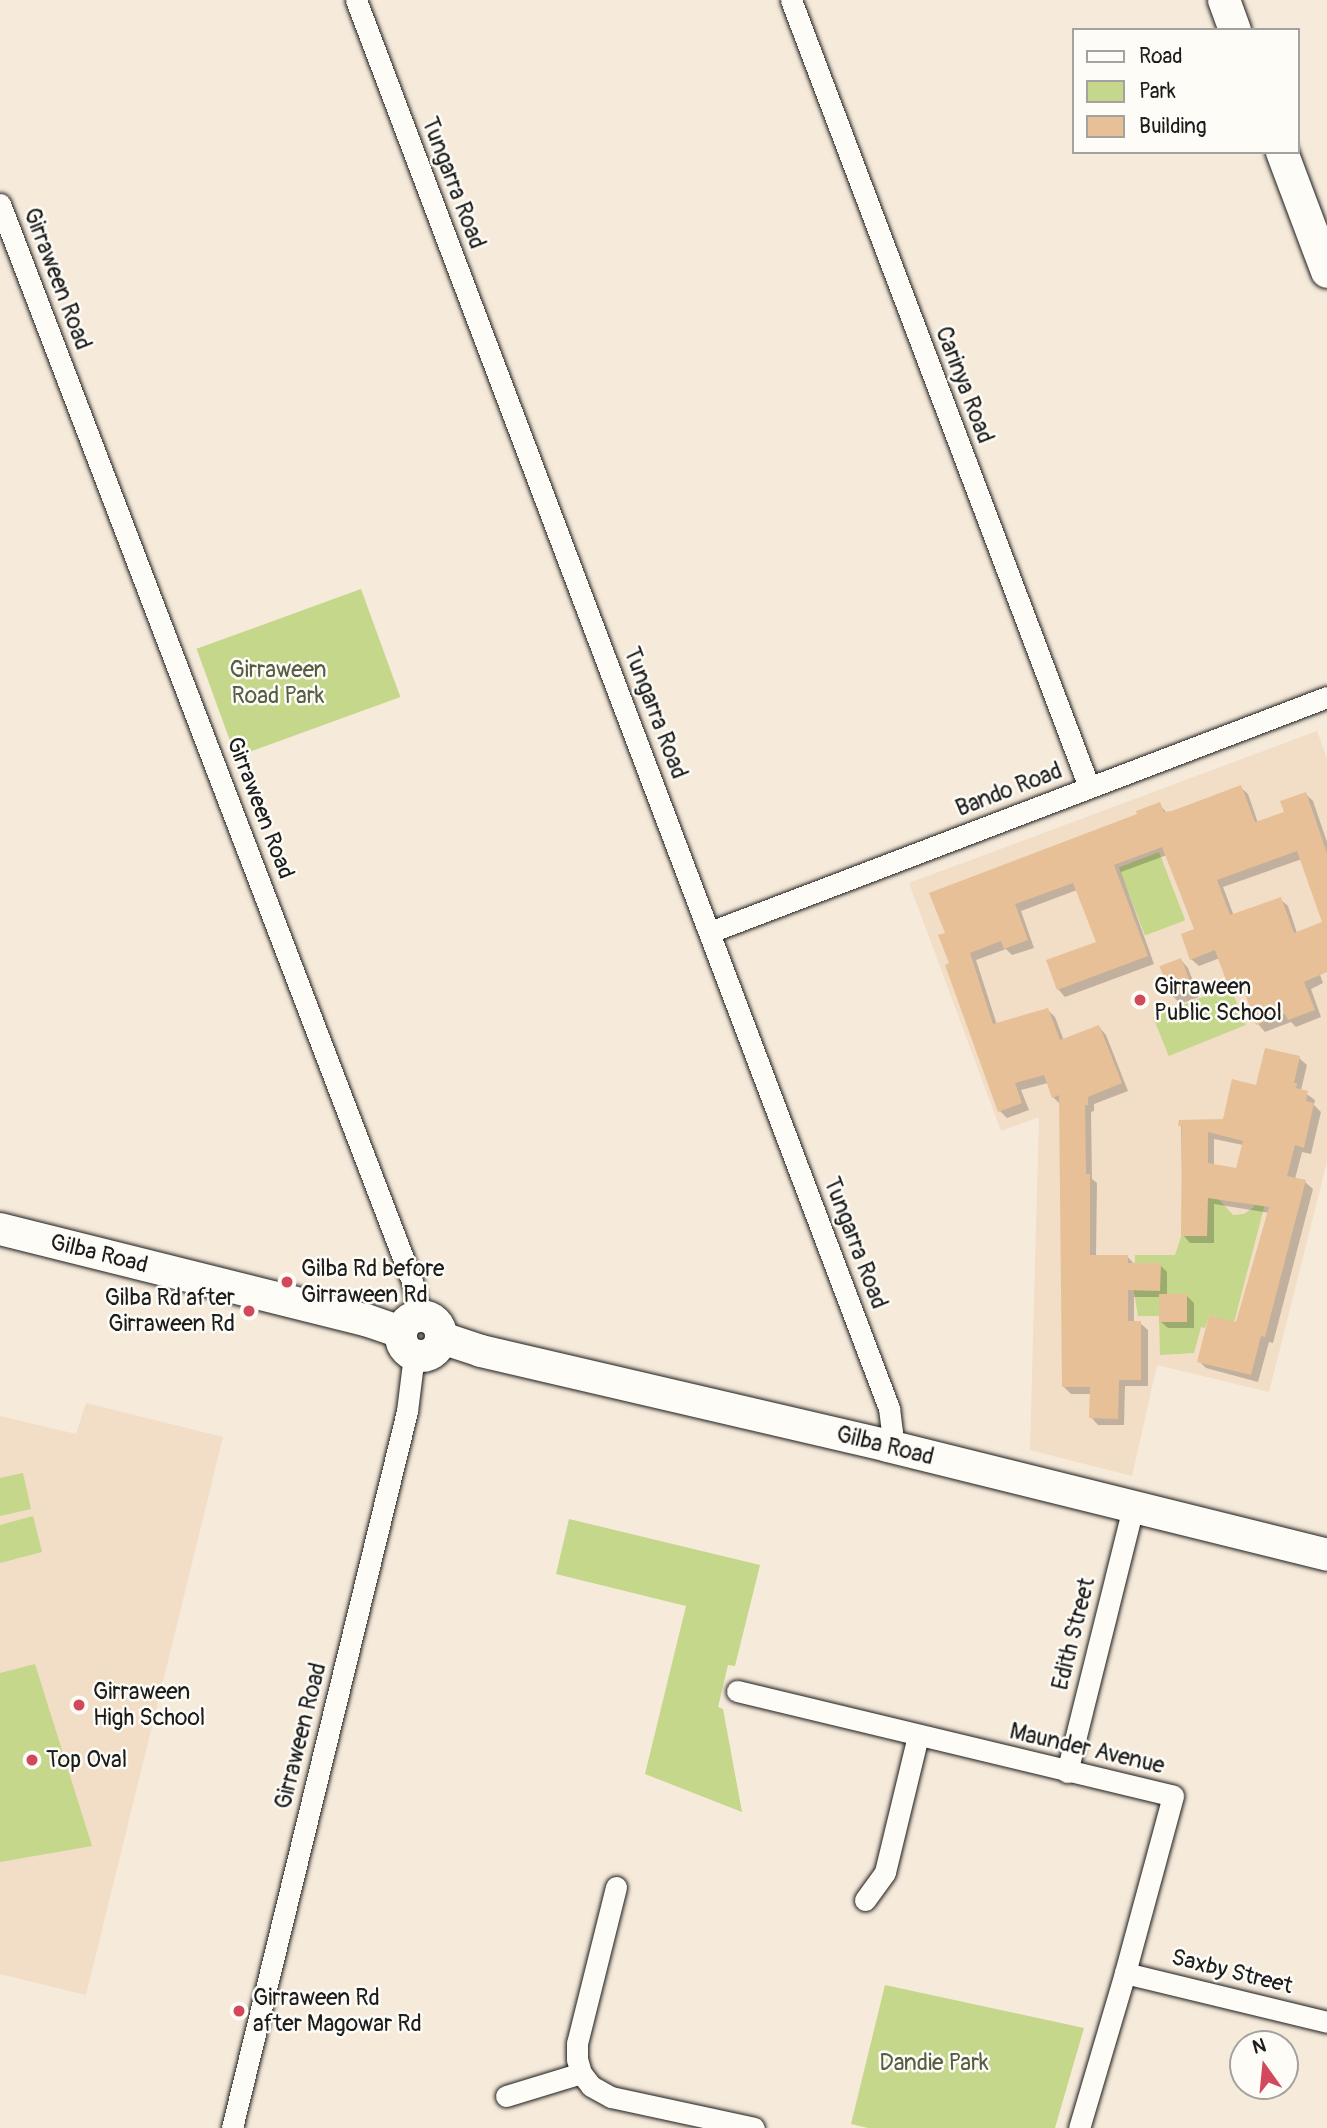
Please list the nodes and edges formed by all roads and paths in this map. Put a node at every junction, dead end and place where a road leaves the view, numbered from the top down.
1 (356, 0) edge
2 (791, 0) edge
3 (1224, 0) edge
4 (1234, 28) edge
5 (1283, 154) edge
6 (0, 204) edge
7 (1327, 272) edge
8 (1327, 697) edge
9 (1089, 788) junction
10 (710, 932) junction
11 (0, 1229) edge
12 (412, 1334) junction
13 (888, 1446) junction
14 (1133, 1508) junction
15 (1327, 1555) edge
16 (737, 1691) dead end
17 (918, 1736) junction
18 (1067, 1772) junction
19 (616, 1887) dead end
20 (865, 1900) dead end
21 (1125, 1973) junction
22 (1327, 2022) edge
23 (582, 2073) junction
24 (506, 2096) dead end
25 (232, 2128) edge
26 (754, 2128) edge
27 (1079, 2128) edge

1 - 10 street, Tungarra Road
2 - 9 street, Carinya Road
3 - 4 street
5 - 7 street
6 - 12 street, Girraween Road
8 - 9 street, Bando Road
9 - 10 street, Bando Road
10 - 13 street, Tungarra Road
11 - 12 street, Gilba Road
12 - 13 street, Gilba Road
12 - 25 street, Girraween Road
13 - 14 street, Gilba Road
14 - 15 street, Gilba Road
14 - 18 street, Edith Street
16 - 17 street, Maunder Avenue
17 - 18 street, Maunder Avenue
17 - 20 street
18 - 21 street, Maunder Avenue
19 - 23 street
21 - 22 street, Saxby Street
21 - 27 street, Maunder Avenue
23 - 24 street
23 - 26 street

